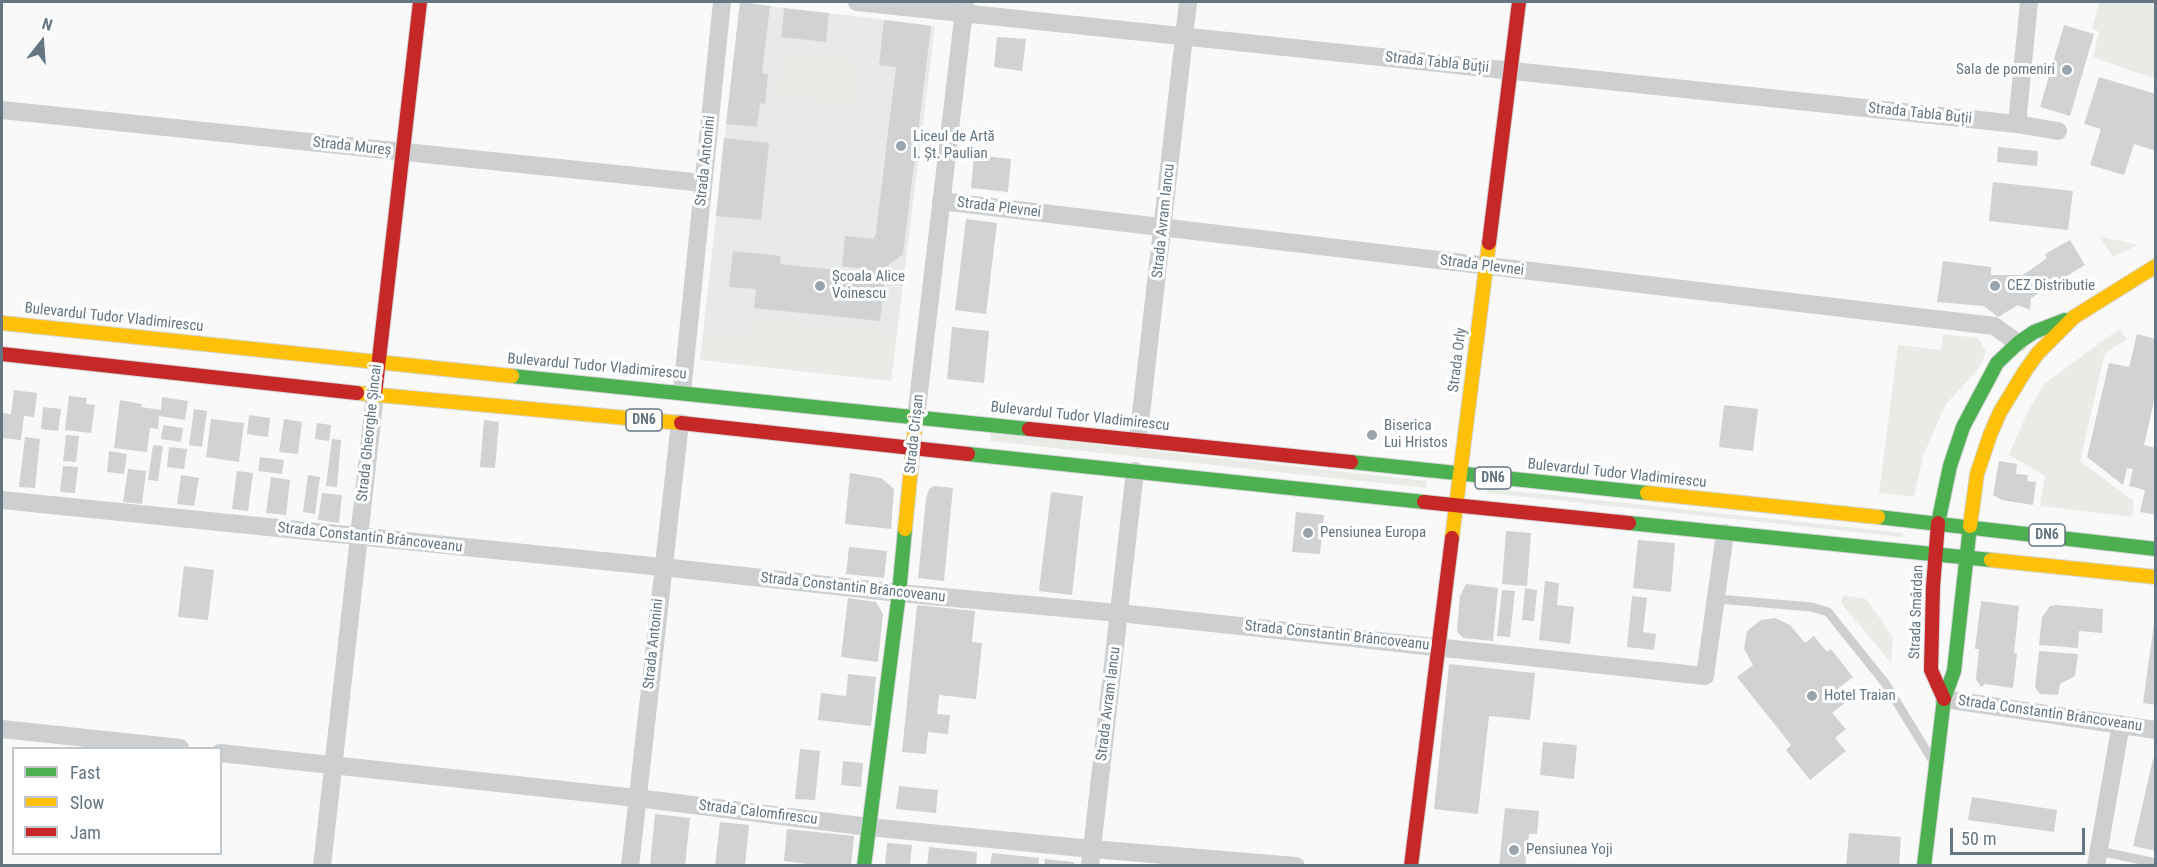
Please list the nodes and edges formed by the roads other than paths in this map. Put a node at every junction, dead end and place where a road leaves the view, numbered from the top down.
1 (420, 2) edge
2 (722, 2) edge
3 (857, 2) edge
4 (1188, 2) edge
5 (1519, 2) edge
6 (2029, 2) edge
7 (964, 7) edge
8 (1184, 36) junction
9 (1510, 70) junction
10 (2, 110) edge
11 (2017, 124) junction
12 (2058, 131) dead end
13 (403, 152) junction
14 (703, 183) junction
15 (942, 201) junction
16 (1163, 228) junction
17 (1486, 266) junction
18 (2156, 266) edge
19 (2074, 317) junction
20 (2, 323) edge
21 (2018, 343) junction
22 (2, 354) edge
23 (378, 363) junction
24 (682, 392) junction
25 (375, 394) junction
26 (916, 417) junction
27 (680, 423) junction
28 (1138, 440) junction
29 (913, 447) junction
30 (1135, 471) junction
31 (1461, 475) junction
32 (2, 500) edge
33 (1457, 506) junction
34 (1938, 523) junction
35 (1970, 526) junction
36 (1725, 533) junction
37 (359, 537) junction
38 (2156, 549) edge
39 (1935, 555) junction
40 (1966, 557) junction
41 (662, 567) junction
42 (2156, 577) edge
43 (899, 593) junction
44 (1717, 599) junction
45 (1119, 613) junction
46 (1438, 646) junction
47 (1944, 699) junction
48 (2121, 724) junction
49 (2, 729) edge
50 (2156, 730) edge
51 (171, 747) edge
52 (222, 753) edge
53 (333, 765) junction
54 (1936, 766) junction
55 (637, 798) junction
56 (869, 827) junction
57 (1091, 857) edge
58 (2097, 858) edge
59 (2156, 863) edge
60 (322, 866) edge
61 (630, 866) edge
62 (864, 866) edge
63 (1296, 866) edge
64 (1411, 866) edge
65 (1924, 866) edge

1 - 13 main road, Strada Gheorghe Șincai
2 - 14 street, Strada Antonini
3 - 7 street, Strada Tabla Buții
4 - 8 street, Strada Avram Iancu
5 - 9 main road, Strada Orly
6 - 11 street
7 - 8 street, Strada Tabla Buții
7 - 15 street, Strada Crișan
8 - 9 street, Strada Tabla Buții
8 - 16 street, Strada Avram Iancu
9 - 11 street, Strada Tabla Buții
9 - 17 main road, Strada Orly
10 - 13 street, Strada Mureș
11 - 12 street, Strada Tabla Buții
13 - 14 street, Strada Mureș
13 - 23 main road, Strada Gheorghe Șincai
14 - 24 street, Strada Antonini
15 - 16 street, Strada Plevnei
15 - 26 street, Strada Crișan
16 - 17 street, Strada Plevnei
16 - 28 street, Strada Avram Iancu
17 - 21 street, Strada Plevnei
17 - 31 main road, Strada Orly
18 - 19 main road
19 - 21 main road, Strada Smârdan
19 - 35 main road
20 - 23 main road, Bulevardul Tudor Vladimirescu / DN6
21 - 34 main road, Strada Smârdan
22 - 25 main road, DN6
23 - 24 main road, Bulevardul Tudor Vladimirescu / DN6
23 - 25 main road, Strada Gheorghe Șincai
24 - 26 main road, Bulevardul Tudor Vladimirescu / DN6
25 - 27 main road, DN6
25 - 37 street, Strada Gheorghe Șincai
26 - 28 main road, Bulevardul Tudor Vladimirescu / DN6
26 - 29 main road, Strada Crișan
27 - 29 main road, DN6
27 - 41 street, Strada Antonini
28 - 31 main road, Bulevardul Tudor Vladimirescu / DN6
29 - 30 main road, DN6
29 - 43 main road, Strada Crișan
30 - 33 main road, DN6
30 - 45 street, Strada Avram Iancu
31 - 33 main road, Strada Orly
31 - 34 main road, Bulevardul Tudor Vladimirescu / DN6
32 - 37 street, Strada Constantin Brâncoveanu
33 - 36 main road, DN6
33 - 46 main road, Strada Orly
34 - 35 main road, Bulevardul Tudor Vladimirescu / DN6
34 - 39 main road, Strada Smârdan
35 - 38 main road, Bulevardul Tudor Vladimirescu / DN6
35 - 40 main road
36 - 39 main road, DN6
36 - 44 street
37 - 41 street, Strada Constantin Brâncoveanu
37 - 53 street, Strada Gheorghe Șincai
39 - 40 main road, DN6
39 - 47 main road, Strada Smârdan
40 - 42 main road, DN6
40 - 47 main road
41 - 43 street, Strada Constantin Brâncoveanu
41 - 55 street, Strada Antonini
43 - 45 street, Strada Constantin Brâncoveanu
43 - 56 main road, Strada Crișan
44 - 46 street, Strada Constantin Brâncoveanu
44 - 54 lane
45 - 46 street, Strada Constantin Brâncoveanu
45 - 57 street, Strada Avram Iancu
46 - 64 main road, Strada Orly
47 - 48 street, Strada Constantin Brâncoveanu
47 - 54 main road
48 - 50 street, Strada Constantin Brâncoveanu
48 - 58 street
49 - 51 street
52 - 53 street, Strada Calomfirescu
53 - 55 street, Strada Calomfirescu
53 - 60 street, Strada Gheorghe Șincai
54 - 65 main road
55 - 56 street, Strada Calomfirescu
55 - 61 street, Strada Antonini
56 - 57 street, Strada Calomfirescu
56 - 62 main road, Strada Crișan
57 - 63 street, Strada Calomfirescu
58 - 59 lane

